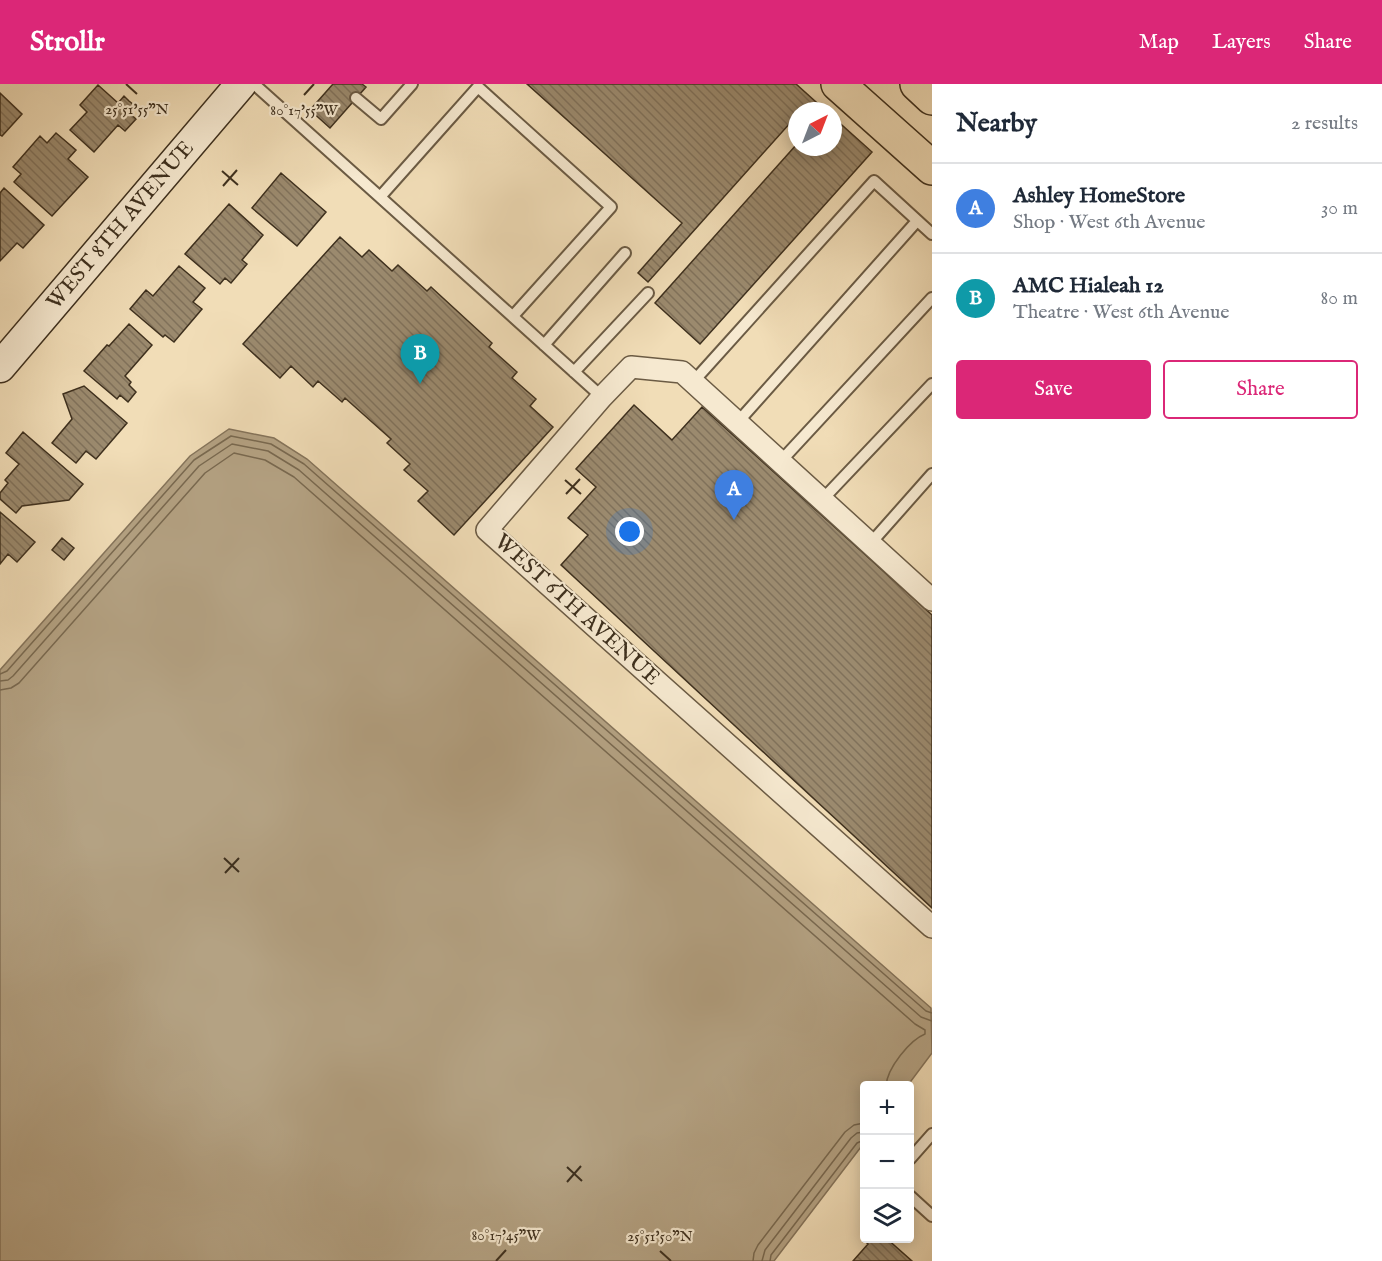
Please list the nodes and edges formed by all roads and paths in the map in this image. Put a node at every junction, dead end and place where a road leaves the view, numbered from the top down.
1 (241, 84) edge
2 (254, 84) edge
3 (412, 84) edge
4 (838, 84) edge
5 (916, 84) edge
6 (356, 98) dead end
7 (932, 98) edge
8 (890, 130) junction
9 (932, 156) edge
10 (932, 168) edge
11 (380, 196) junction
12 (918, 221) junction
13 (932, 234) edge
14 (625, 253) dead end
15 (648, 293) dead end
16 (932, 298) edge
17 (513, 316) junction
18 (544, 345) junction
19 (0, 367) edge
20 (574, 372) junction
21 (693, 382) junction
22 (932, 384) edge
23 (602, 397) junction
24 (737, 423) junction
25 (780, 462) junction
26 (932, 474) edge
27 (822, 500) junction
28 (870, 544) junction
29 (931, 598) edge
30 (932, 927) edge
31 (932, 1134) edge
32 (914, 1154) edge
33 (914, 1200) edge
34 (932, 1216) edge

1 - 19 street, WEST 8TH AVENUE
2 - 11 lane
3 - 6 lane
4 - 8 main road
5 - 7 main road
8 - 9 main road
8 - 10 main road
11 - 17 lane
11 - 17 lane
12 - 13 lane
12 - 21 lane
12 - 24 lane
14 - 18 lane
15 - 20 lane
16 - 25 lane
17 - 18 lane
18 - 20 lane
20 - 23 lane
21 - 23 street, WEST 6TH AVENUE
21 - 24 street, WEST 6TH AVENUE
22 - 27 lane
23 - 30 street, WEST 6TH AVENUE
24 - 25 street, WEST 6TH AVENUE
25 - 27 street, WEST 6TH AVENUE
26 - 28 lane
27 - 28 street, WEST 6TH AVENUE
28 - 29 street, WEST 6TH AVENUE
31 - 32 lane
33 - 34 lane

